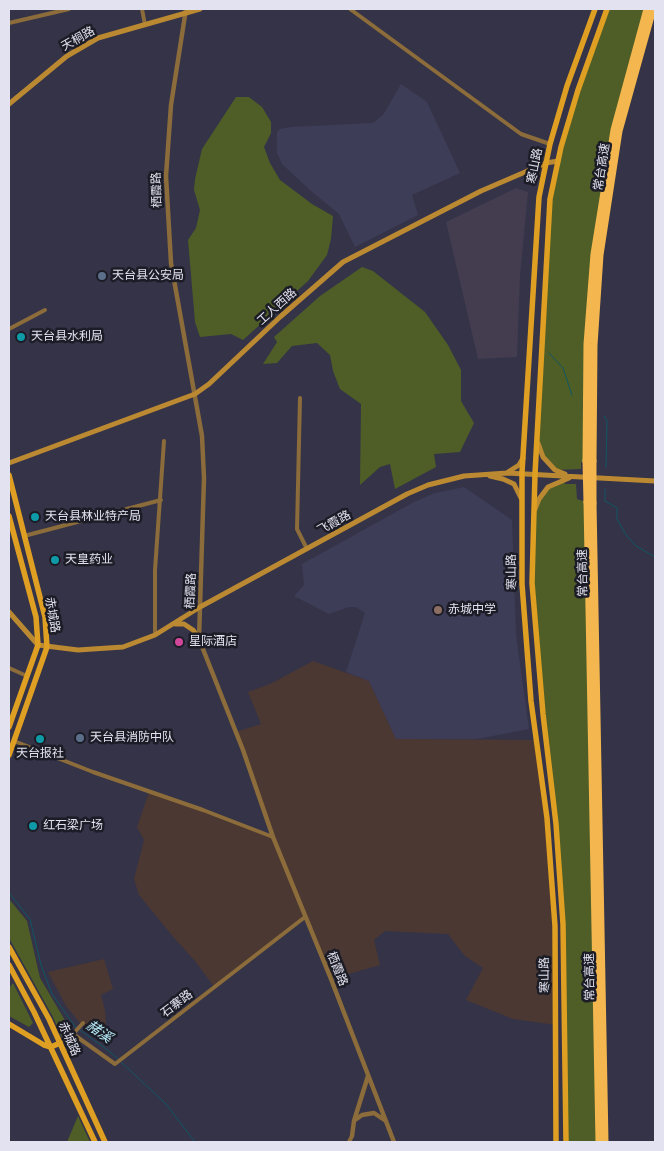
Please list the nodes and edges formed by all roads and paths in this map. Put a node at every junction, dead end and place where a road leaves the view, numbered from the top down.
1 (69, 9) edge
2 (142, 9) edge
3 (200, 9) edge
4 (350, 9) edge
5 (595, 9) edge
6 (607, 9) edge
7 (647, 9) edge
8 (653, 9) edge
9 (186, 11) edge
10 (9, 23) edge
11 (145, 24) junction
12 (9, 104) edge
13 (550, 144) junction
14 (558, 161) junction
15 (546, 163) junction
16 (45, 310) dead end
17 (9, 329) edge
18 (195, 394) junction
19 (300, 398) dead end
20 (537, 440) junction
21 (164, 441) dead end
22 (523, 457) junction
23 (590, 461) junction
24 (9, 463) edge
25 (522, 472) junction
26 (507, 473) junction
27 (484, 474) junction
28 (535, 474) junction
29 (9, 475) edge
30 (573, 476) junction
31 (655, 480) edge
32 (522, 499) junction
33 (161, 500) junction
34 (590, 503) junction
35 (534, 512) junction
36 (9, 516) edge
37 (24, 536) junction
38 (307, 549) junction
39 (31, 566) junction
40 (22, 568) junction
41 (200, 607) junction
42 (9, 612) edge
43 (174, 624) junction
44 (155, 635) junction
45 (199, 639) junction
46 (38, 645) junction
47 (47, 647) junction
48 (9, 668) edge
49 (27, 676) junction
50 (9, 727) edge
51 (14, 740) junction
52 (9, 754) edge
53 (273, 837) junction
54 (305, 918) junction
55 (9, 947) edge
56 (9, 967) edge
57 (83, 1023) dead end
58 (9, 1024) edge
59 (73, 1034) junction
60 (60, 1043) junction
61 (51, 1047) junction
62 (368, 1076) junction
63 (354, 1121) junction
64 (386, 1121) junction
65 (352, 1136) joint
66 (95, 1142) edge
67 (105, 1142) edge
68 (349, 1142) edge
69 (394, 1142) edge
70 (556, 1142) edge
71 (566, 1142) edge
72 (599, 1142) edge
73 (605, 1142) edge

1 - 10 street
2 - 11 street
3 - 9 main road, 天桐路
4 - 13 street
5 - 13 main road, 寒山路
6 - 14 main road, 寒山路
7 - 23 highway, 常台高速
8 - 23 highway, 常台高速
9 - 11 main road, 天桐路
9 - 18 street, 栖霞路
11 - 12 main road, 天桐路
13 - 15 main road, 寒山路
14 - 15 main road, 工人西路
14 - 20 main road, 寒山路
15 - 18 main road, 工人西路
15 - 22 main road, 寒山路
16 - 17 street
18 - 24 main road, 工人西路
18 - 41 street, 栖霞路
19 - 38 street
20 - 28 main road, 寒山路
20 - 30 main road
21 - 33 street
22 - 25 main road, 寒山路
22 - 26 main road
23 - 34 highway, 常台高速, bridge
25 - 26 main road, 飞霞路
25 - 28 main road, 飞霞路
25 - 32 main road, 寒山路
26 - 27 main road, 飞霞路
27 - 32 main road
27 - 38 main road, 飞霞路
28 - 30 main road, 飞霞路
28 - 35 main road, 寒山路
29 - 37 main road, 赤城路
30 - 31 main road, 飞霞路
30 - 35 main road
32 - 70 main road, 寒山路
33 - 37 street
33 - 44 street
34 - 72 highway, 常台高速
34 - 73 highway, 常台高速
35 - 71 main road, 寒山路
36 - 40 main road, 赤城路
37 - 39 main road, 赤城路
38 - 41 main road, 飞霞路
39 - 40 main road
39 - 47 main road, 赤城路
40 - 46 main road, 赤城路
41 - 43 main road, 飞霞路
41 - 45 street, 栖霞路
42 - 46 main road
43 - 44 main road, 飞霞路
43 - 45 main road
44 - 47 main road, 飞霞路
45 - 53 street, 栖霞路
46 - 47 main road, 飞霞路
46 - 49 main road, 赤城路
47 - 51 main road, 赤城路
48 - 49 street
49 - 50 main road, 赤城路
51 - 52 main road, 赤城路
51 - 53 street
53 - 54 street, 栖霞路
54 - 59 street, 石寨路
54 - 62 street, 栖霞路
55 - 60 main road, 赤城路
56 - 61 main road, 赤城路
57 - 59 street
58 - 61 main road
59 - 60 street
60 - 61 main road
60 - 67 main road, 赤城路
61 - 66 main road, 赤城路
62 - 63 street
62 - 64 street, 栖霞路
63 - 64 street
63 - 65 street
64 - 69 street, 栖霞路
65 - 68 street

